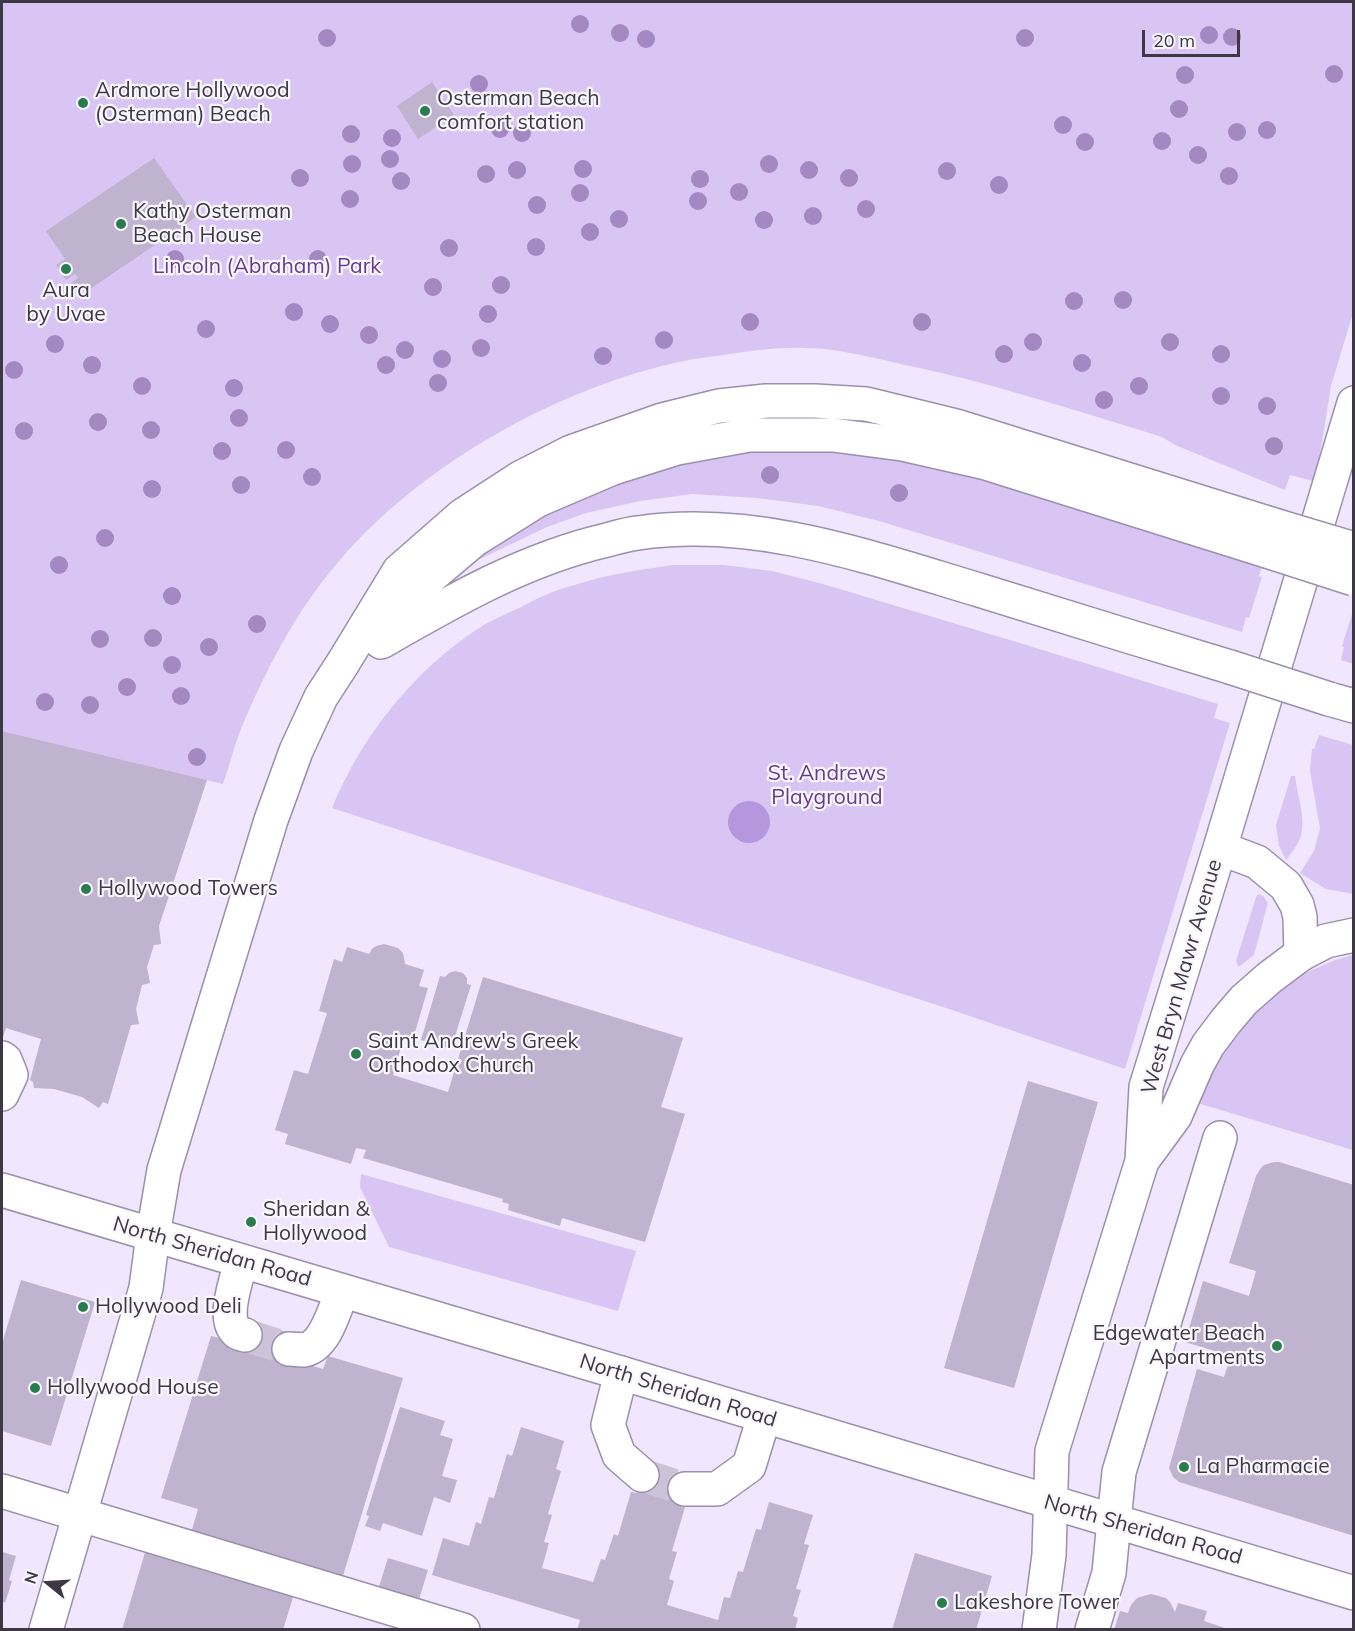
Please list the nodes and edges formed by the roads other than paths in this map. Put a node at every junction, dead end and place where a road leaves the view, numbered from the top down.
1 (1353, 403) edge
2 (1270, 538) junction
3 (1353, 549) edge
4 (1353, 579) edge
5 (343, 663) junction
6 (1341, 702) edge
7 (1220, 848) junction
8 (1353, 934) edge
9 (1301, 954) junction
10 (2, 1058) edge
11 (2, 1094) edge
12 (1220, 1138) dead end
13 (1142, 1161) junction
14 (2, 1190) edge
15 (153, 1235) junction
16 (241, 1262) junction
17 (342, 1291) junction
18 (245, 1335) tunnel mouth
19 (290, 1349) tunnel mouth
20 (621, 1373) junction
21 (764, 1417) junction
22 (642, 1475) tunnel mouth
23 (685, 1489) tunnel mouth
24 (2, 1491) edge
25 (1050, 1503) junction
26 (80, 1515) junction
27 (1114, 1521) junction
28 (1353, 1593) edge
29 (46, 1629) edge
30 (463, 1629) edge
31 (1040, 1629) edge
32 (1092, 1629) edge

1 - 7 main road, West Bryn Mawr Avenue
2 - 3 main road, bridge
2 - 4 main road, bridge
2 - 5 main road
5 - 6 main road, bridge
5 - 15 main road
7 - 9 main road
7 - 13 main road, West Bryn Mawr Avenue
8 - 9 main road
9 - 13 main road
10 - 11 main road
12 - 27 main road
13 - 25 main road, West Bryn Mawr Avenue
14 - 15 main road, North Sheridan Road
15 - 16 main road, North Sheridan Road
15 - 26 main road
16 - 17 main road, North Sheridan Road
16 - 18 main road
17 - 19 main road
17 - 20 main road, North Sheridan Road
20 - 21 main road, North Sheridan Road
20 - 22 main road
21 - 23 main road
21 - 25 main road, North Sheridan Road
24 - 26 main road
25 - 27 main road, North Sheridan Road
25 - 31 main road, West Bryn Mawr Avenue
26 - 29 main road
26 - 30 main road
27 - 28 main road, North Sheridan Road
27 - 32 main road

